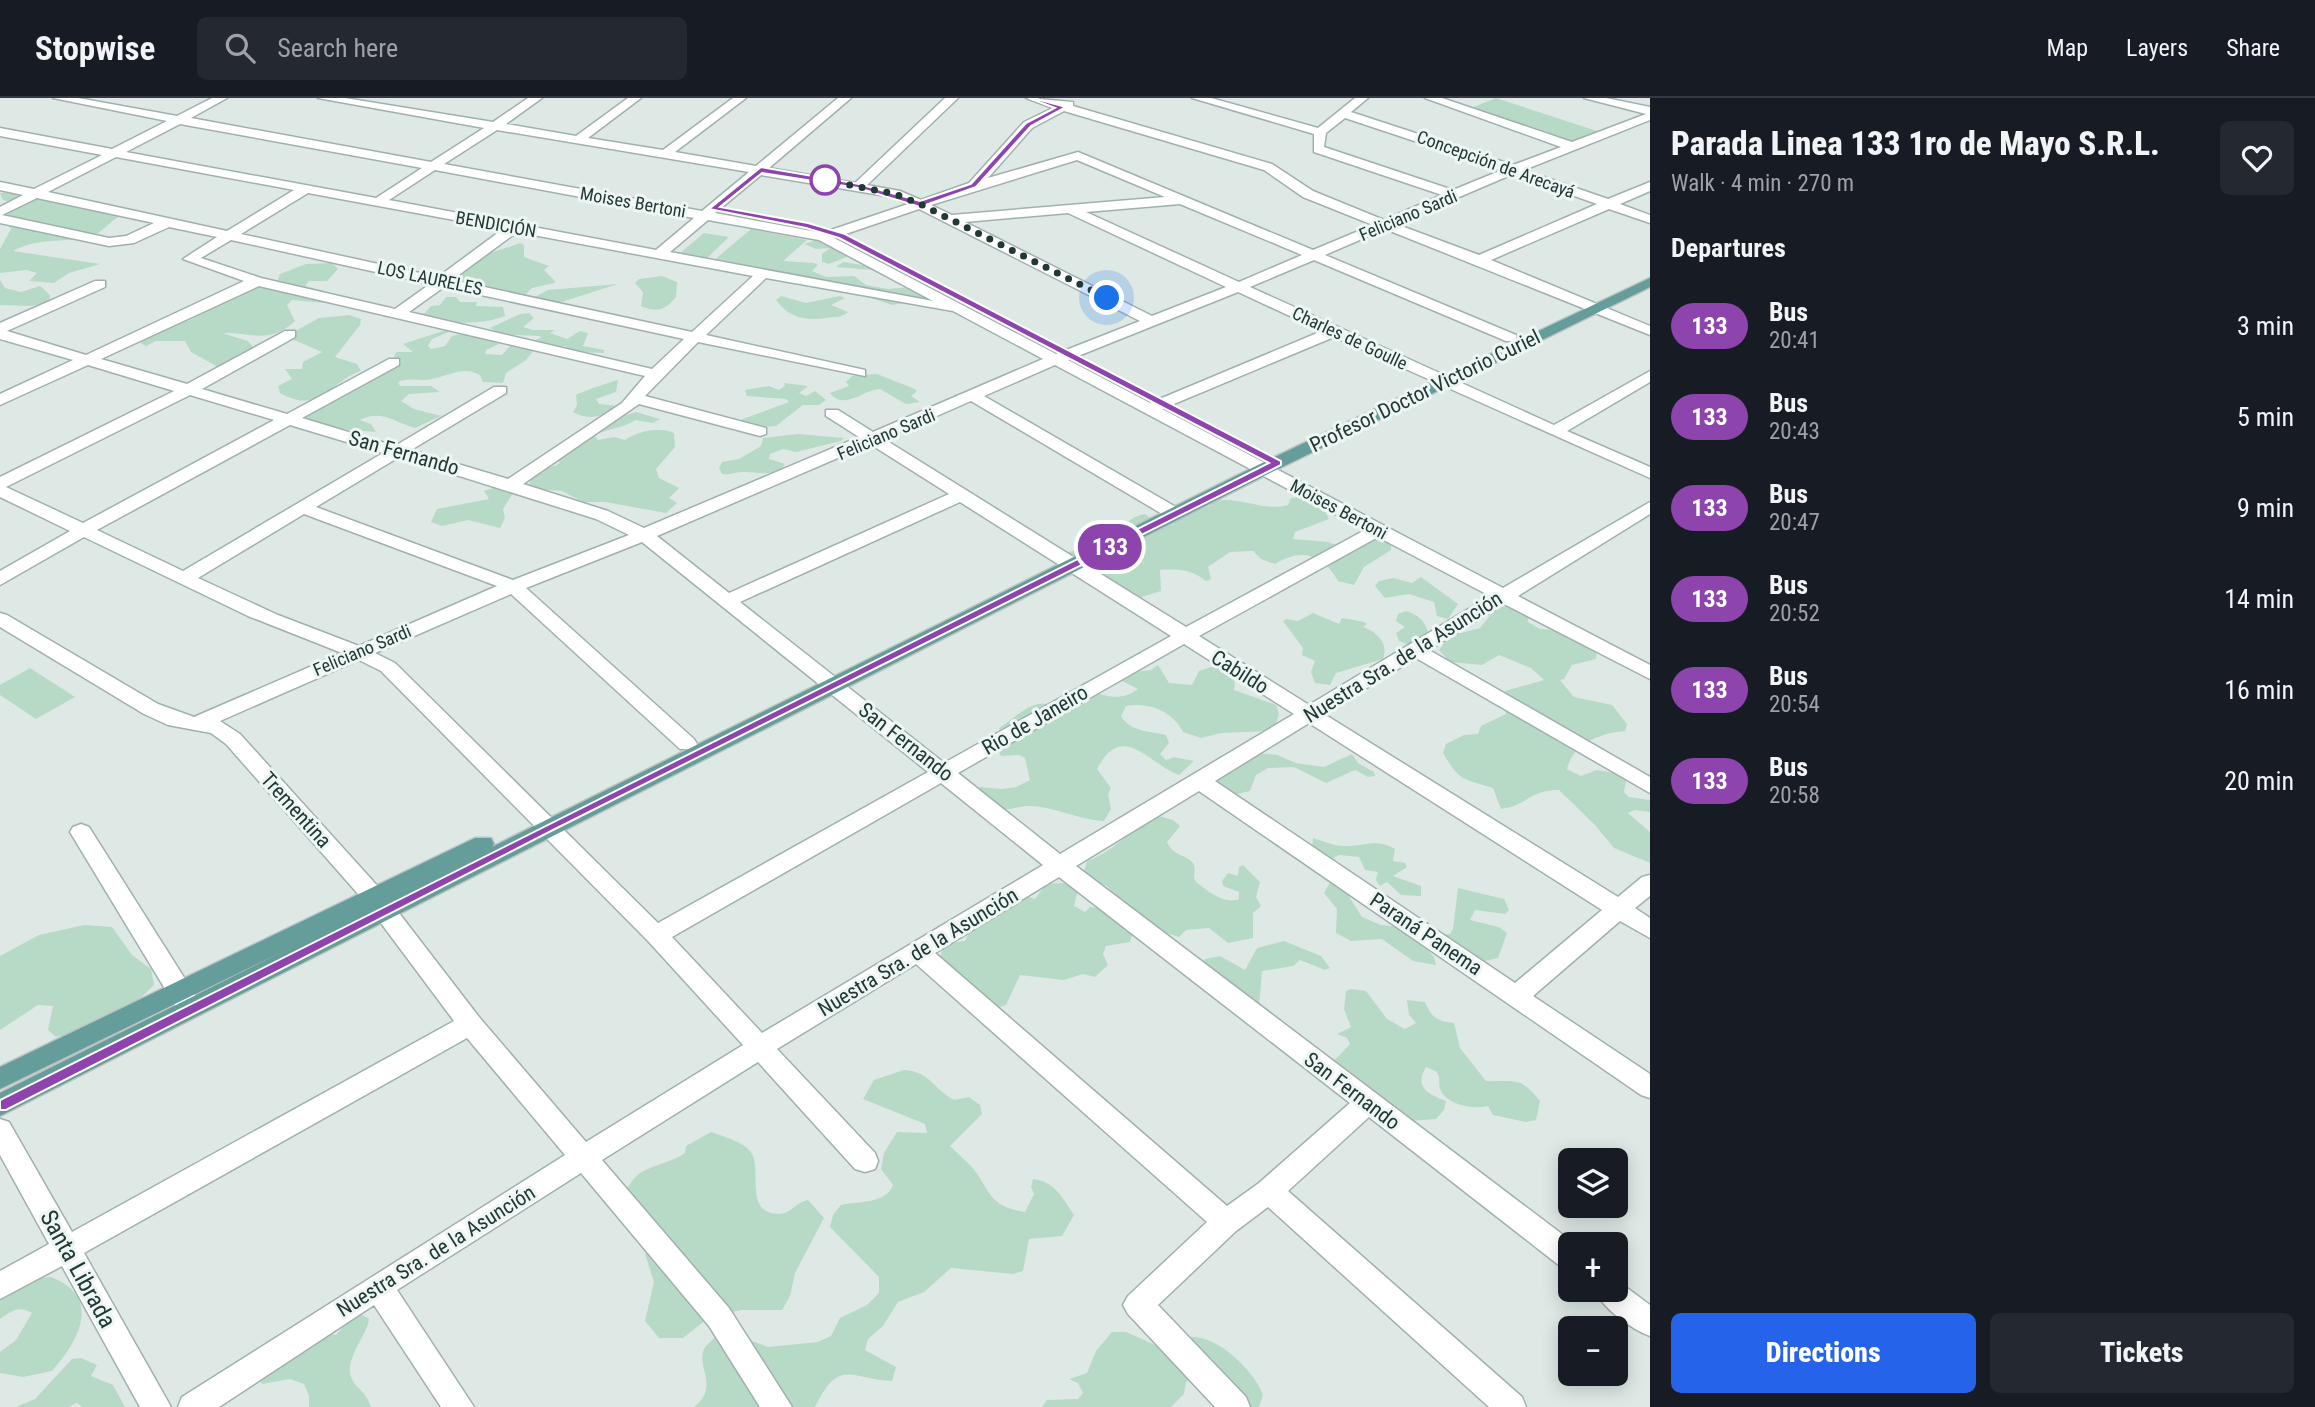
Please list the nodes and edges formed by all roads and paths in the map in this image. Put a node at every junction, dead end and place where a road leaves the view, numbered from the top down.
1 (59, 98) edge
2 (90, 98) edge
3 (221, 98) edge
4 (324, 98) edge
5 (429, 98) edge
6 (536, 98) edge
7 (635, 98) edge
8 (740, 98) edge
9 (845, 98) edge
10 (952, 98) edge
11 (1032, 98) edge
12 (1081, 98) edge
13 (1198, 98) edge
14 (1362, 98) edge
15 (1432, 98) edge
16 (1597, 99) edge
17 (1062, 107) junction
18 (407, 112) junction
19 (1340, 113) junction
20 (1650, 114) edge
21 (184, 118) junction
22 (495, 126) junction
23 (0, 132) edge
24 (1320, 132) junction
25 (576, 141) junction
26 (1572, 146) junction
27 (113, 154) junction
28 (665, 155) junction
29 (437, 163) junction
30 (761, 170) junction
31 (1512, 170) junction
32 (859, 186) junction
33 (974, 186) junction
34 (1650, 186) edge
35 (0, 187) edge
36 (306, 189) junction
37 (35, 194) junction
38 (1454, 195) junction
39 (1182, 200) junction
40 (378, 202) junction
41 (920, 204) junction
42 (1610, 204) junction
43 (1073, 209) junction
44 (0, 212) edge
45 (710, 212) junction
46 (0, 219) edge
47 (950, 219) junction
48 (1650, 219) edge
49 (168, 222) junction
50 (1386, 225) junction
51 (515, 228) junction
52 (233, 235) junction
53 (828, 235) junction
54 (659, 254) junction
55 (1314, 255) junction
56 (1479, 260) junction
57 (1650, 268) edge
58 (763, 274) junction
59 (257, 281) junction
60 (443, 281) junction
61 (1650, 282) edge
62 (100, 284) dead end
63 (1241, 286) junction
64 (1589, 305) junction
65 (399, 313) junction
66 (970, 313) junction
67 (991, 314) junction
68 (1152, 321) junction
69 (1336, 331) junction
70 (1650, 331) edge
71 (0, 332) edge
72 (290, 334) dead end
73 (698, 336) junction
74 (1511, 338) junction
75 (1063, 357) junction
76 (86, 359) junction
77 (394, 362) dead end
78 (860, 373) dead end
79 (655, 374) junction
80 (1650, 376) edge
81 (1437, 379) junction
82 (500, 390) dead end
83 (186, 391) junction
84 (975, 397) junction
85 (636, 398) junction
86 (0, 400) edge
87 (1157, 406) junction
88 (832, 413) dead end
89 (286, 420) junction
90 (760, 431) dead end
91 (1555, 431) junction
92 (874, 439) junction
93 (397, 451) junction
94 (1265, 463) junction
95 (1650, 473) edge
96 (0, 484) edge
97 (510, 485) junction
98 (0, 491) edge
99 (961, 495) junction
100 (1650, 507) edge
101 (303, 508) junction
102 (1170, 511) junction
103 (84, 530) junction
104 (1378, 530) junction
105 (644, 535) junction
106 (1066, 563) junction
107 (0, 579) edge
108 (183, 579) junction
109 (513, 586) junction
110 (1508, 592) junction
111 (726, 601) junction
112 (0, 619) edge
113 (1184, 636) junction
114 (1414, 649) junction
115 (359, 651) junction
116 (1650, 657) edge
117 (1650, 673) edge
118 (828, 681) junction
119 (1308, 715) junction
120 (200, 722) junction
121 (687, 744) junction
122 (944, 772) junction
123 (1201, 782) junction
124 (1650, 786) edge
125 (544, 822) junction
126 (81, 832) dead end
127 (1060, 866) junction
128 (1650, 883) edge
129 (379, 904) junction
130 (1619, 909) junction
131 (1650, 929) edge
132 (656, 935) junction
133 (918, 952) junction
134 (1517, 995) junction
135 (186, 999) junction
136 (470, 1024) junction
137 (759, 1048) junction
138 (0, 1079) edge
139 (1650, 1088) edge
140 (1367, 1103) junction
141 (0, 1105) edge
142 (0, 1130) edge
143 (583, 1159) junction
144 (865, 1161) dead end
145 (1269, 1191) junction
146 (1226, 1222) junction
147 (1558, 1248) edge
148 (68, 1250) junction
149 (0, 1286) edge
150 (377, 1286) junction
151 (1624, 1302) edge
152 (1650, 1323) edge
153 (156, 1407) edge
154 (193, 1407) edge
155 (458, 1407) edge
156 (777, 1407) edge
157 (1235, 1407) edge
158 (1511, 1407) edge

1 - 21 street, Moises Bertoni
2 - 21 street, Moises Bertoni
3 - 21 street
4 - 18 street
5 - 18 street
6 - 22 street
7 - 25 street
8 - 28 street
9 - 30 street
10 - 32 street
11 - 17 street
12 - 17 street
13 - 24 street
14 - 19 street
15 - 26 street
16 - 20 street
17 - 33 street
17 - 50 street
18 - 22 street
19 - 24 street
19 - 31 street, Concepción de Arecayá
20 - 26 street, Feliciano Sardi
21 - 27 street
21 - 29 street, Moises Bertoni
22 - 25 street
22 - 29 street
23 - 27 street, BENDICIÓN
24 - 38 street
25 - 28 street
26 - 31 street, Feliciano Sardi
27 - 36 street, BENDICIÓN
27 - 37 street
28 - 30 street
29 - 40 street
29 - 45 street, Moises Bertoni
30 - 32 street
30 - 45 street
31 - 38 street, Feliciano Sardi
31 - 42 street, Concepción de Arecayá
32 - 41 street
33 - 39 street
33 - 41 street
34 - 42 street
35 - 37 street, LOS LAURELES
36 - 40 street, BENDICIÓN
36 - 52 street
37 - 44 street
37 - 49 street, LOS LAURELES
38 - 50 street, Feliciano Sardi
39 - 43 street
39 - 55 street
40 - 51 street, BENDICIÓN
41 - 47 street
41 - 53 street
42 - 48 street, Concepción de Arecayá
42 - 56 street
43 - 47 street
43 - 63 street, Charles de Goulle
45 - 53 street, Moises Bertoni
45 - 54 street
46 - 49 street
47 - 68 street
49 - 52 street, LOS LAURELES
50 - 55 street, Feliciano Sardi
50 - 56 street
51 - 54 street, BENDICIÓN
51 - 60 street
52 - 59 street
52 - 60 street, LOS LAURELES
53 - 66 street, Moises Bertoni
53 - 67 street, Moises Bertoni
54 - 58 street, BENDICIÓN
55 - 63 street, Feliciano Sardi
55 - 74 street
56 - 64 street
57 - 64 main road, Profesor Doctor Victorio Curiel
58 - 66 street, BENDICIÓN
58 - 73 street
59 - 65 street
59 - 76 street
60 - 65 street
60 - 73 street, LOS LAURELES
61 - 64 main road, Profesor Doctor Victorio Curiel
62 - 71 street
63 - 68 street, Feliciano Sardi
63 - 69 street, Charles de Goulle
64 - 70 street
64 - 74 main road, Profesor Doctor Victorio Curiel
64 - 81 main road, Profesor Doctor Victorio Curiel
65 - 79 street
66 - 67 street, BENDICIÓN
66 - 75 street, Moises Bertoni
67 - 75 street, Moises Bertoni
68 - 75 street, Feliciano Sardi
69 - 81 street, Charles de Goulle
69 - 87 street
71 - 76 street, San Fernando
72 - 83 street
73 - 78 street, LOS LAURELES
73 - 79 street
74 - 81 main road, Profesor Doctor Victorio Curiel
75 - 84 street, Feliciano Sardi
75 - 87 street, Moises Bertoni
76 - 83 street, San Fernando
76 - 86 street
77 - 89 street
79 - 85 street
80 - 91 street
81 - 91 street, Charles de Goulle
81 - 94 main road, Profesor Doctor Victorio Curiel
82 - 93 street
83 - 89 street, San Fernando
83 - 96 street
84 - 92 street, Feliciano Sardi
84 - 102 street
85 - 90 street
85 - 97 street
87 - 94 street, Moises Bertoni
88 - 92 street, Cabildo
89 - 93 street, San Fernando
89 - 103 street
91 - 95 street, Charles de Goulle
92 - 99 street, Cabildo
92 - 105 street, Feliciano Sardi
93 - 97 street, San Fernando
93 - 101 street
94 - 102 main road, Profesor Doctor Victorio Curiel
94 - 104 street, Moises Bertoni
94 - 110 street, Moises Bertoni
97 - 105 street, San Fernando
98 - 103 street
99 - 106 street, Cabildo
99 - 111 street
100 - 110 street, Nuestra Sra. de la Asunción
101 - 108 street
101 - 109 street
102 - 106 main road, Profesor Doctor Victorio Curiel
103 - 107 street
103 - 108 street
104 - 110 street, Moises Bertoni
104 - 113 street, Rio de Janeiro
105 - 109 street, Feliciano Sardi
105 - 111 street, San Fernando
106 - 113 street, Cabildo
106 - 118 main road, Profesor Doctor Victorio Curiel
108 - 115 street
109 - 115 street, Feliciano Sardi
109 - 121 street
110 - 114 street, Nuestra Sra. de la Asunción
110 - 116 street, Moises Bertoni
110 - 117 street, Moises Bertoni
111 - 118 street, San Fernando
112 - 120 street, Trementina
113 - 119 street, Cabildo
113 - 122 street, Rio de Janeiro
114 - 119 street, Nuestra Sra. de la Asunción
114 - 124 street
115 - 120 street, Feliciano Sardi
115 - 125 street
118 - 121 main road, Profesor Doctor Victorio Curiel
118 - 122 street, San Fernando
118 - 125 main road, Profesor Doctor Victorio Curiel
119 - 123 street, Nuestra Sra. de la Asunción
119 - 130 street, Cabildo
120 - 129 street, Trementina
121 - 125 main road, Profesor Doctor Victorio Curiel
122 - 127 street, San Fernando
122 - 132 street, Rio de Janeiro
123 - 127 street, Nuestra Sra. de la Asunción
123 - 134 street, Paraná Panema
125 - 129 main road, Profesor Doctor Victorio Curiel
125 - 132 street
126 - 135 street
127 - 133 street, Nuestra Sra. de la Asunción
127 - 140 street, San Fernando
128 - 130 street
129 - 135 main road, Profesor Doctor Victorio Curiel
129 - 136 street, Trementina
130 - 131 street, Cabildo
130 - 134 street
132 - 137 street
133 - 137 street, Nuestra Sra. de la Asunción
133 - 146 street
134 - 139 street, Paraná Panema
135 - 138 main road, Profesor Doctor Victorio Curiel
135 - 141 main road, Profesor Doctor Victorio Curiel
136 - 143 street, Trementina
136 - 148 street
137 - 143 street, Nuestra Sra. de la Asunción
137 - 144 street
140 - 145 street
140 - 147 street, San Fernando
142 - 148 street, Santa Librada
143 - 150 street, Nuestra Sra. de la Asunción
143 - 156 street, Trementina
145 - 146 street
145 - 158 street
146 - 157 street
148 - 149 street
148 - 153 street, Santa Librada
150 - 154 street, Nuestra Sra. de la Asunción
150 - 155 street
151 - 152 street

